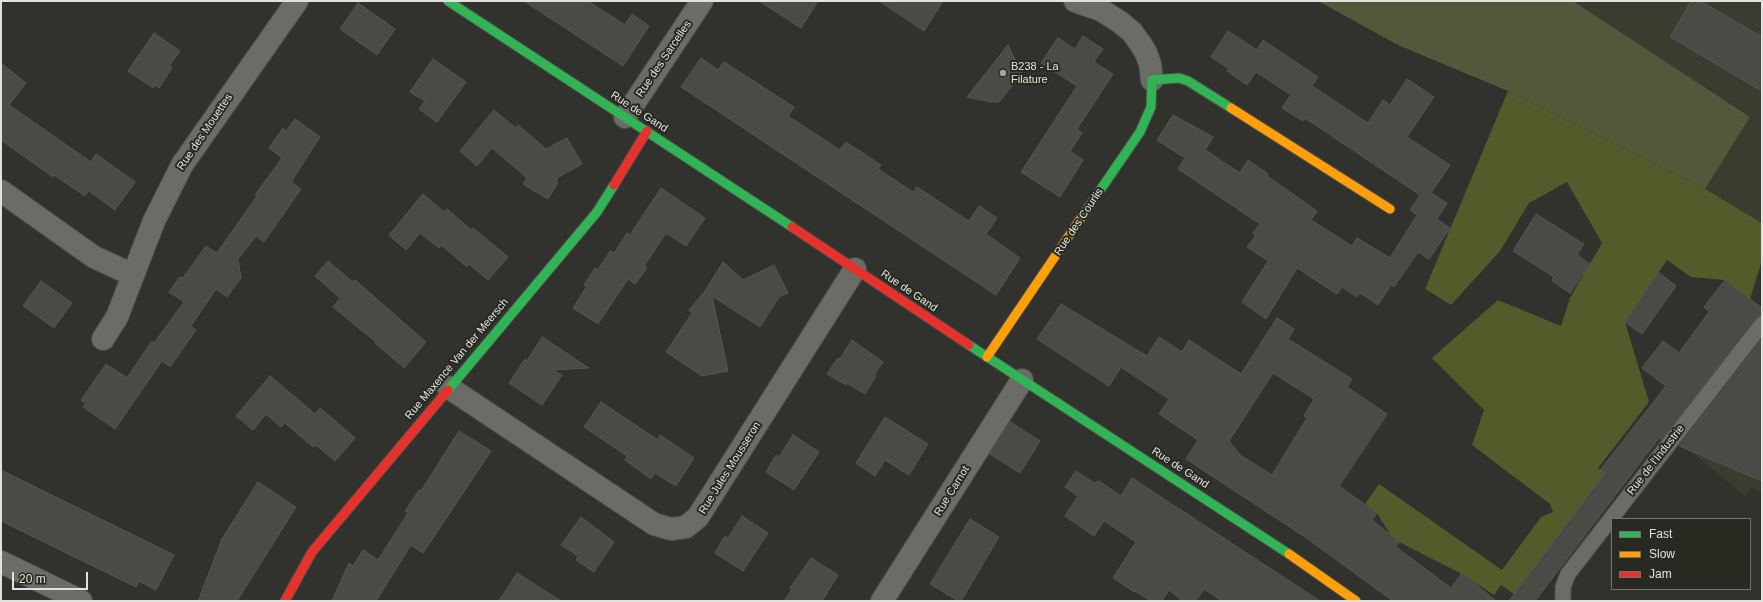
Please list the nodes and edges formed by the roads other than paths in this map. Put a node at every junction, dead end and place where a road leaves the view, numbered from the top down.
1 (297, 1) edge
2 (448, 1) edge
3 (702, 1) edge
4 (1075, 1) edge
5 (1152, 80) junction
6 (625, 117) junction
7 (647, 131) junction
8 (1, 191) edge
9 (1390, 209) dead end
10 (855, 269) junction
11 (133, 275) junction
12 (1762, 324) edge
13 (103, 339) dead end
14 (986, 357) junction
15 (1022, 380) junction
16 (448, 387) junction
17 (1611, 518) edge
18 (1611, 519) edge
19 (1, 562) edge
20 (81, 601) edge
21 (285, 601) edge
22 (882, 601) edge
23 (1356, 601) edge
24 (1563, 601) edge

1 - 11 street, Rue des Mouettes
2 - 6 street, Rue de Gand
3 - 6 street, Rue des Sarcelles
4 - 5 street, Rue des Courlis
5 - 9 street
5 - 14 street, Rue des Courlis
6 - 7 street, Rue de Gand
7 - 10 street, Rue de Gand
7 - 16 street, Rue Maxence Van der Meersch
8 - 11 street
10 - 14 street, Rue de Gand
10 - 16 street, Rue Jules Mousseron
11 - 13 street, Rue des Mouettes
12 - 17 lane, Rue de l'Industrie
14 - 15 street, Rue de Gand
15 - 22 street, Rue Carnot
15 - 23 street, Rue de Gand
16 - 21 street, Rue Maxence Van der Meersch
18 - 24 lane, Rue de l'Industrie
19 - 20 street

